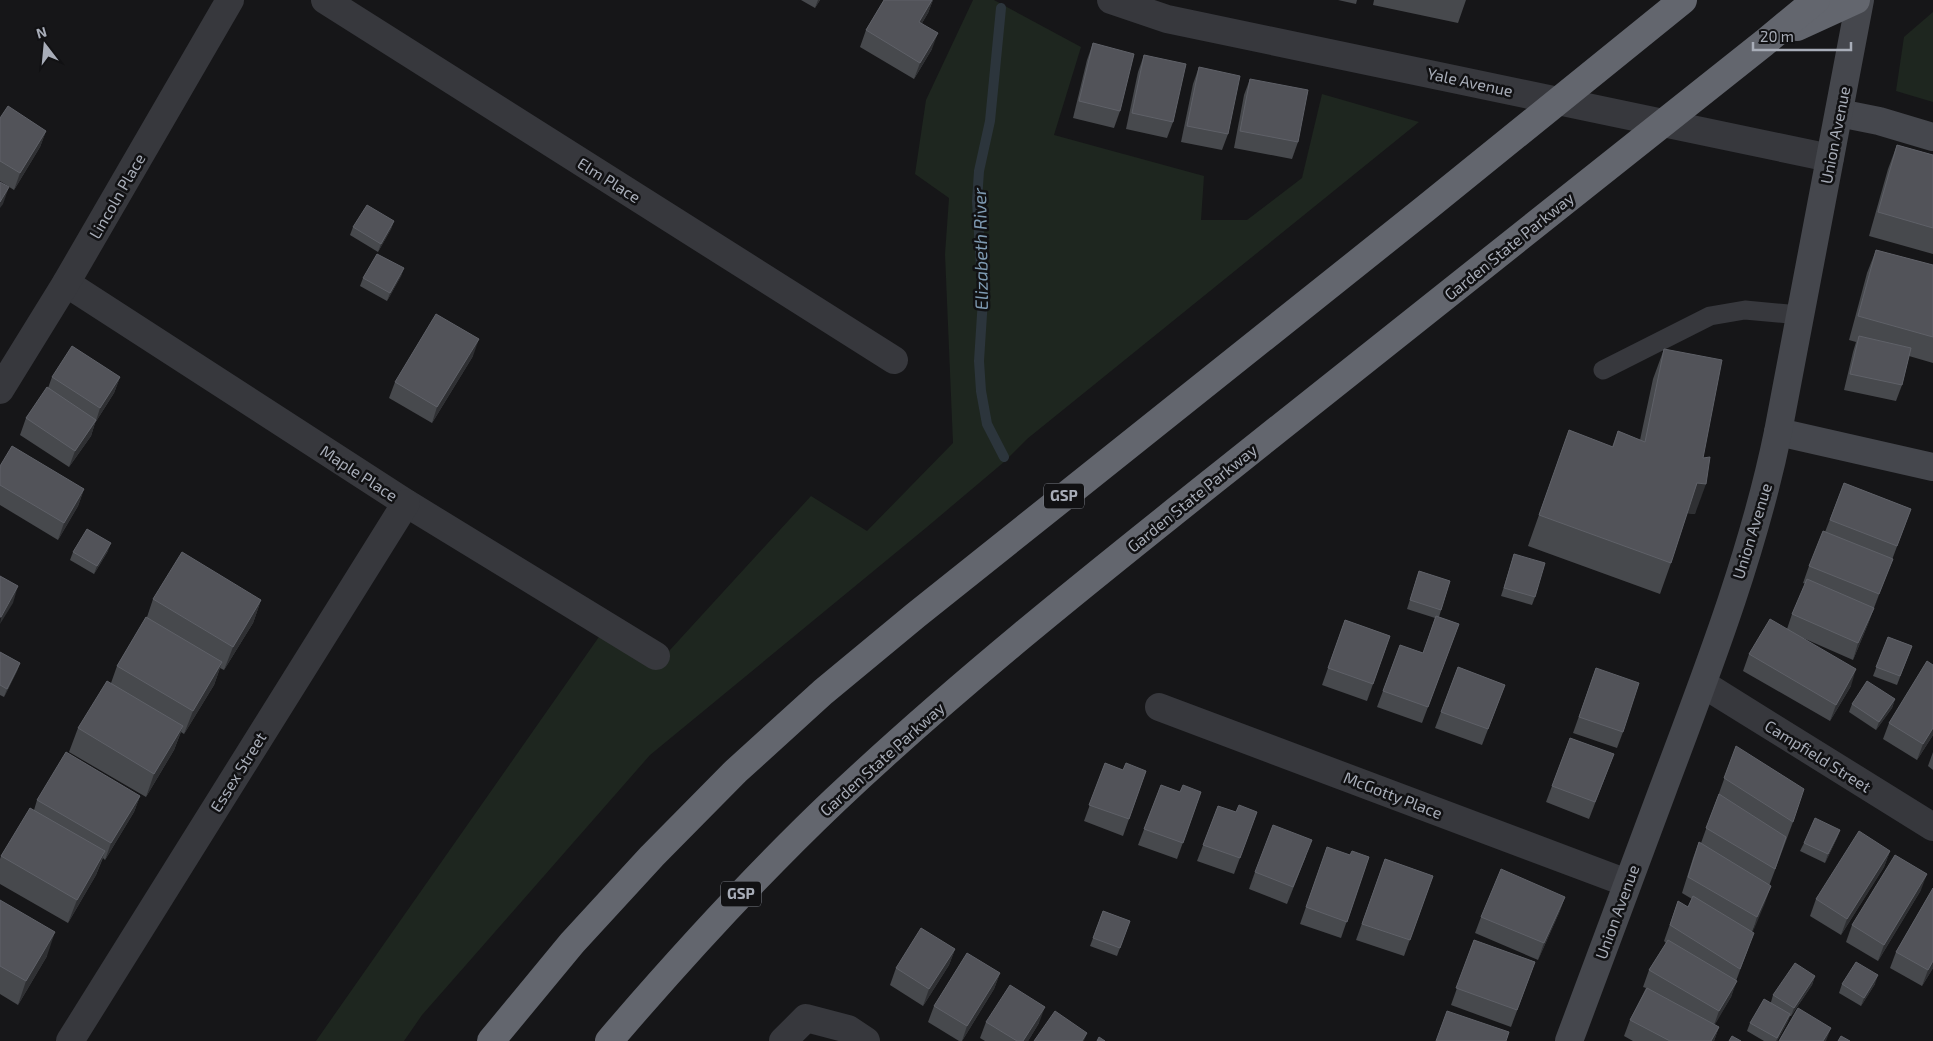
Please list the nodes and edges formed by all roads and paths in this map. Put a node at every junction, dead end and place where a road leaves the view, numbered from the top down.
1 (230, 0) edge
2 (325, 0) edge
3 (1110, 0) edge
4 (1683, 0) edge
5 (1816, 0) edge
6 (1856, 0) edge
7 (1860, 0) edge
8 (1764, 43) junction
9 (1839, 113) junction
10 (1933, 137) edge
11 (1830, 158) junction
12 (66, 283) junction
13 (1800, 315) junction
14 (894, 360) dead end
15 (1603, 370) dead end
16 (0, 390) edge
17 (1778, 432) junction
18 (1933, 467) edge
19 (406, 502) junction
20 (656, 656) dead end
21 (1703, 684) junction
22 (1159, 707) dead end
23 (1933, 827) edge
24 (1627, 883) junction
25 (70, 1041) edge
26 (491, 1041) edge
27 (609, 1041) edge
28 (783, 1041) edge
29 (866, 1041) edge
30 (1570, 1041) edge

1 - 12 street, Lincoln Place
2 - 14 street, Elm Place
3 - 11 street, Yale Avenue
4 - 26 highway, GSP
5 - 8 highway, Garden State Parkway / GSP
6 - 8 highway
7 - 9 main road, Union Avenue
8 - 27 highway, Garden State Parkway / GSP
9 - 10 main road
9 - 11 main road, Union Avenue
11 - 13 main road, Union Avenue
12 - 16 street, Lincoln Place
12 - 19 street, Maple Place
13 - 15 lane
13 - 17 main road, Union Avenue
17 - 18 main road
17 - 21 main road, Union Avenue
19 - 20 street, Maple Place
19 - 25 street, Essex Street
21 - 23 street, Campfield Street
21 - 24 main road, Union Avenue
22 - 24 street, McGotty Place
24 - 30 main road, Union Avenue
28 - 29 street

